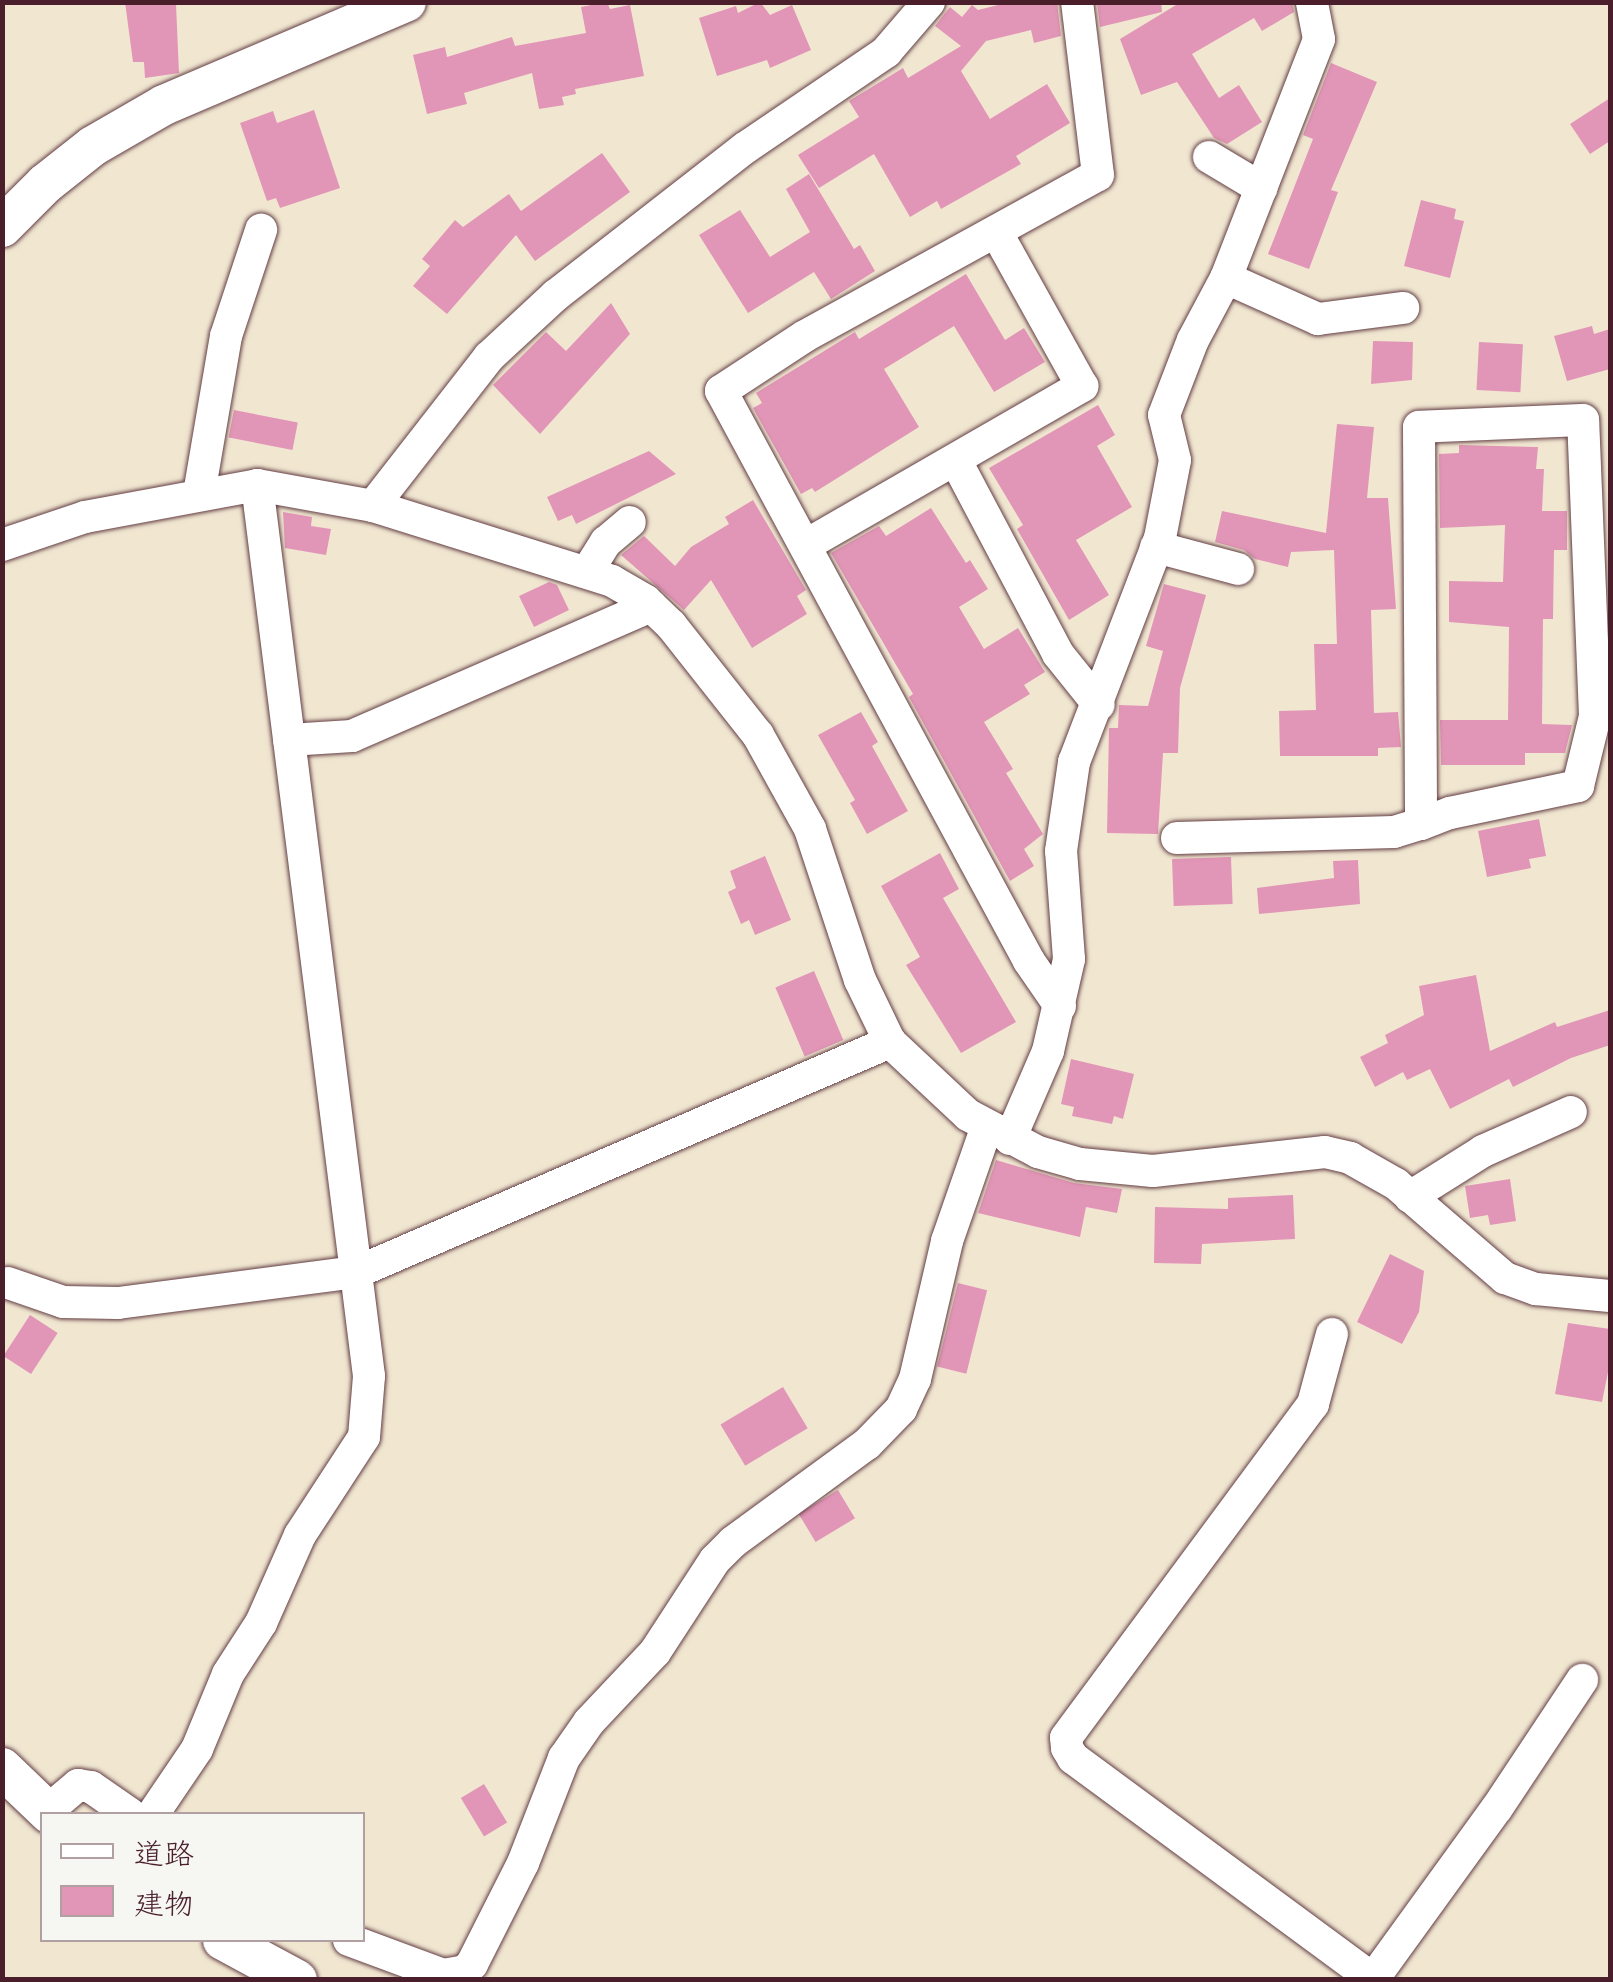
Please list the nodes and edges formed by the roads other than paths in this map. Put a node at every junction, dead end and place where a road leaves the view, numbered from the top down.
1 (406, 2) edge
2 (930, 2) edge
3 (1077, 2) edge
4 (1312, 2) edge
5 (1209, 157) dead end
6 (1261, 188) junction
7 (2, 227) edge
8 (260, 230) dead end
9 (997, 233) junction
10 (1226, 278) junction
11 (1403, 308) dead end
12 (956, 461) junction
13 (257, 485) junction
14 (199, 494) junction
15 (374, 506) junction
16 (630, 522) dead end
17 (2, 545) edge
18 (806, 545) junction
19 (1156, 548) junction
20 (1238, 570) dead end
21 (586, 572) junction
22 (1601, 576) edge
23 (651, 606) junction
24 (1099, 705) junction
25 (1603, 716) edge
26 (289, 740) junction
27 (1422, 824) junction
28 (1177, 838) dead end
29 (1060, 1006) junction
30 (890, 1042) junction
31 (1571, 1112) dead end
32 (999, 1132) junction
33 (1410, 1197) junction
34 (357, 1272) junction
35 (8, 1283) dead end
36 (1610, 1296) edge
37 (1332, 1334) dead end
38 (1582, 1680) dead end
39 (2, 1768) edge
40 (47, 1812) edge
41 (49, 1812) edge
42 (127, 1812) edge
43 (155, 1812) edge
44 (227, 1942) edge
45 (354, 1942) edge
46 (1373, 1979) edge
47 (297, 1980) edge

1 - 7 street
2 - 15 street
3 - 9 street
4 - 6 street
5 - 6 street
6 - 10 street
8 - 14 street
9 - 12 street
9 - 18 street
10 - 11 street
10 - 19 street
12 - 18 street
12 - 24 street
13 - 14 street
13 - 15 street
13 - 26 street
14 - 17 street
15 - 21 street
16 - 21 street
18 - 29 street
19 - 20 street
19 - 24 street
21 - 23 street
22 - 25 street
22 - 27 street
23 - 26 street
23 - 30 street
24 - 29 street
25 - 27 street
26 - 34 street
27 - 28 street
29 - 32 street
30 - 32 street
30 - 34 street
31 - 33 street
32 - 33 street
32 - 45 street
33 - 36 street
34 - 35 street
34 - 43 street
37 - 46 street
38 - 46 street
39 - 40 street
41 - 42 street
44 - 47 street

